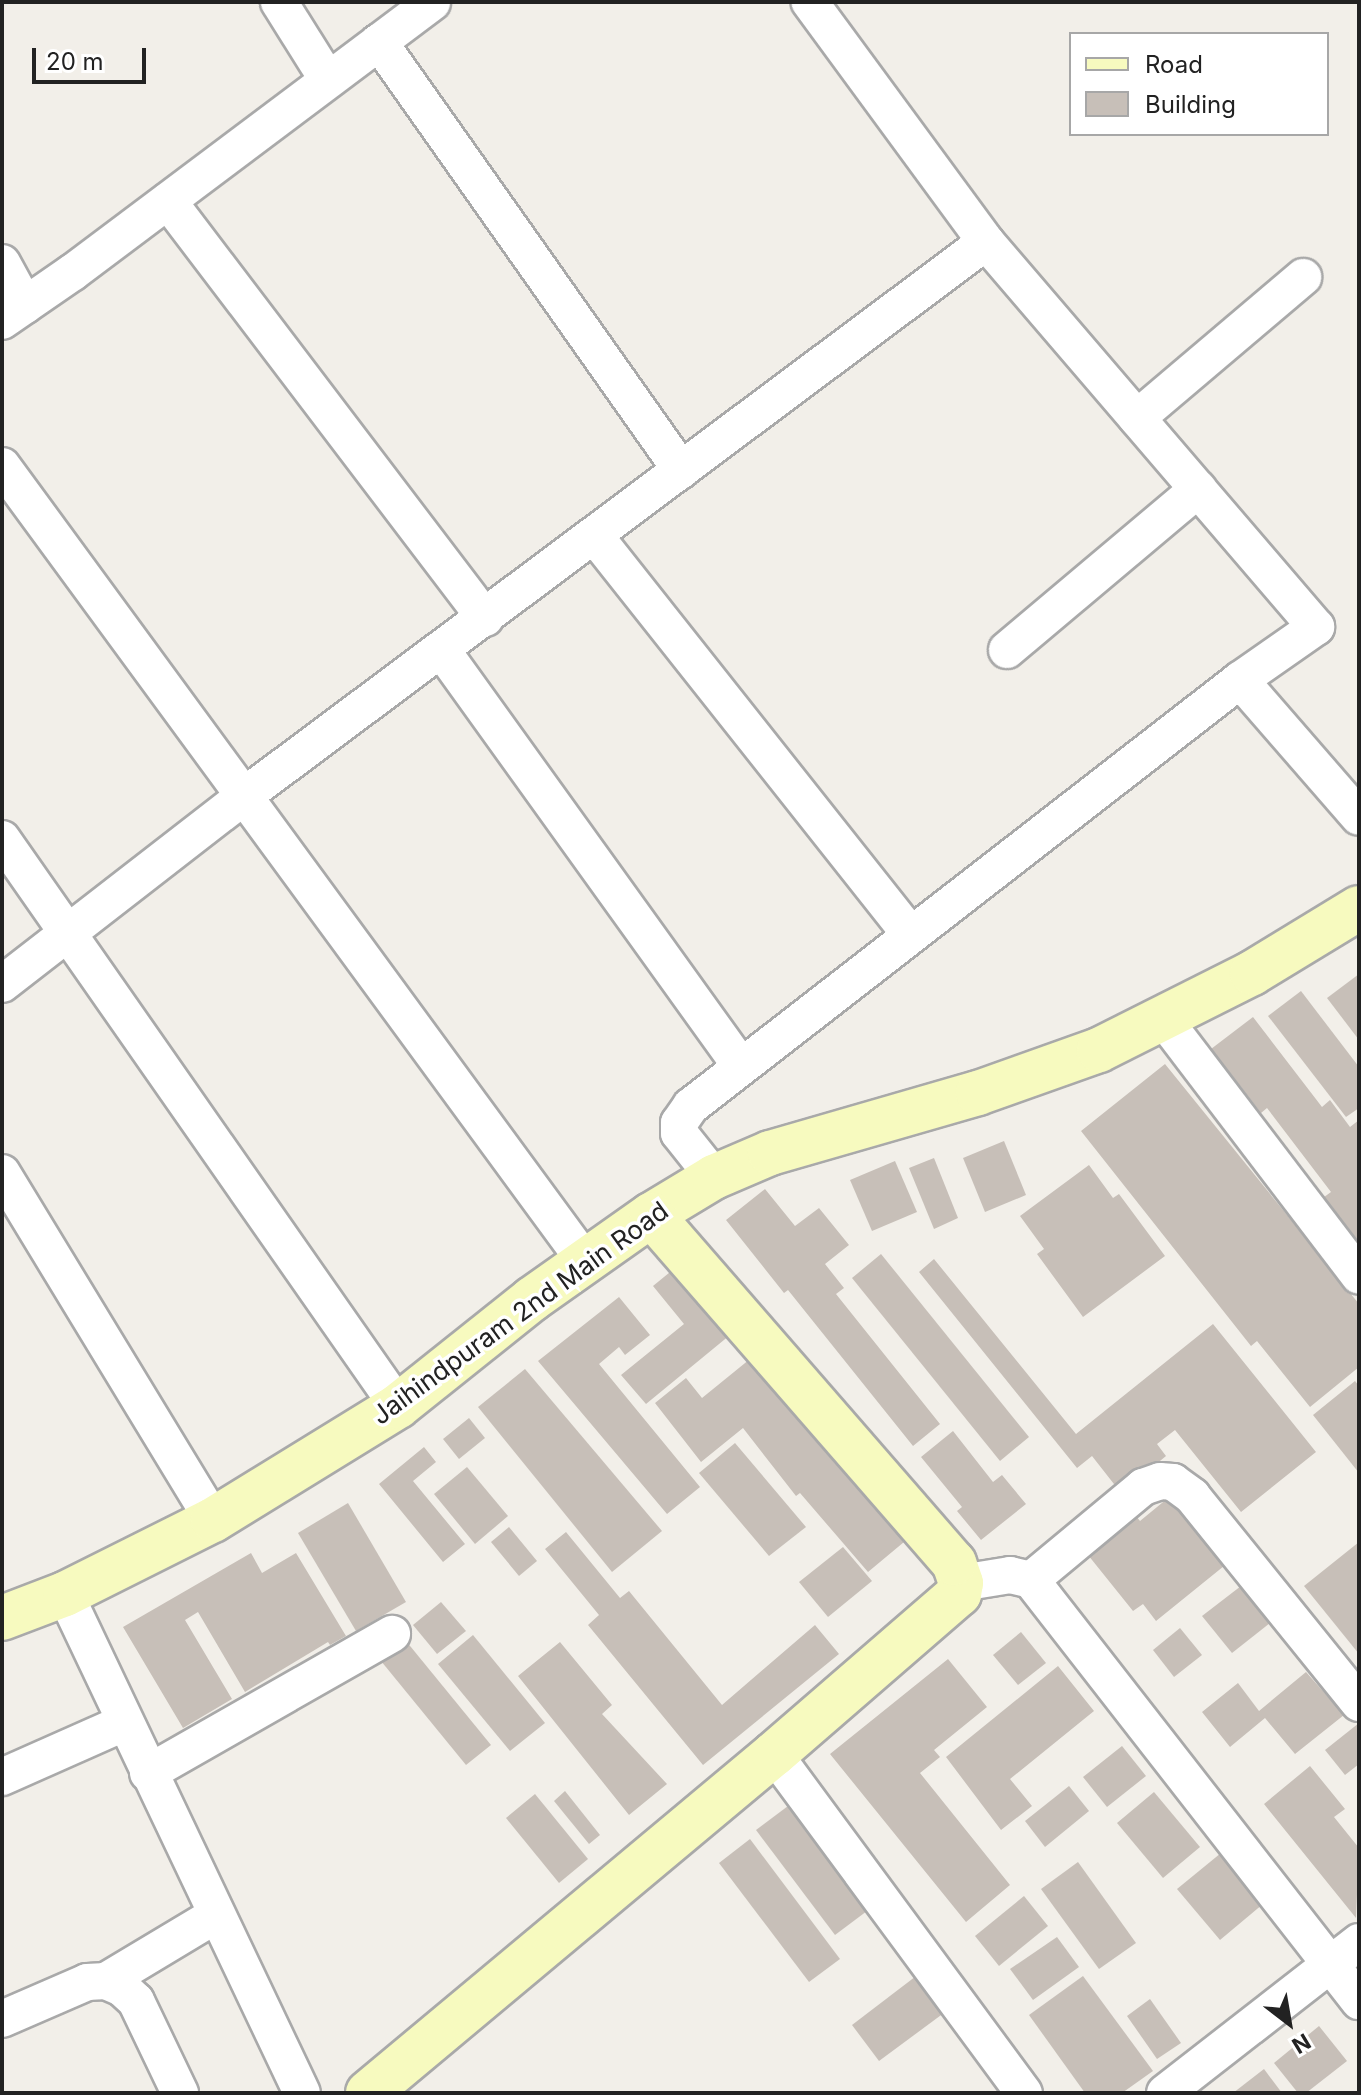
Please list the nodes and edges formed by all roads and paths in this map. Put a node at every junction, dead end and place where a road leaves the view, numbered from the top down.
1 (279, 2) edge
2 (432, 2) edge
3 (810, 2) edge
4 (379, 42) junction
5 (328, 80) junction
6 (168, 201) junction
7 (986, 242) junction
8 (2, 263) edge
9 (1303, 277) dead end
10 (14, 313) edge
11 (1137, 418) junction
12 (2, 466) edge
13 (681, 470) junction
14 (1198, 489) junction
15 (594, 535) junction
16 (485, 618) junction
17 (441, 649) junction
18 (1007, 650) dead end
19 (1240, 680) junction
20 (244, 796) junction
21 (1359, 817) edge
22 (2, 839) edge
23 (1359, 908) edge
24 (910, 934) junction
25 (68, 936) junction
26 (2, 984) edge
27 (1162, 1017) junction
28 (740, 1065) junction
29 (2, 1173) edge
30 (714, 1177) junction
31 (651, 1215) junction
32 (585, 1261) junction
33 (1359, 1276) edge
34 (398, 1406) junction
35 (213, 1520) junction
36 (1031, 1580) junction
37 (961, 1583) junction
38 (65, 1594) junction
39 (2, 1618) edge
40 (392, 1634) dead end
41 (1359, 1703) edge
42 (124, 1723) junction
43 (774, 1754) junction
44 (148, 1773) junction
45 (2, 1777) edge
46 (216, 1915) junction
47 (1359, 1942) edge
48 (1330, 1966) junction
49 (106, 1981) junction
50 (1359, 2001) edge
51 (2, 2019) edge
52 (289, 2088) edge
53 (180, 2093) edge
54 (368, 2093) edge
55 (1024, 2093) edge
56 (1165, 2093) edge

1 - 5 street
2 - 4 street
3 - 7 street
4 - 5 street
4 - 13 street
5 - 6 street
6 - 10 street
6 - 16 street
7 - 11 street
7 - 13 street
8 - 10 street
9 - 11 street
11 - 14 street
12 - 20 street
13 - 15 street
14 - 18 street
14 - 19 street
15 - 16 street
15 - 24 street
16 - 17 street
17 - 20 street
17 - 28 street
19 - 21 street
19 - 24 street
20 - 25 street
20 - 32 street
22 - 25 street
23 - 27 street, Jaihindpuram 2nd Main Road
24 - 28 street
25 - 26 street
25 - 34 street
27 - 30 street, Jaihindpuram 2nd Main Road
27 - 33 street
28 - 30 street
29 - 35 street
30 - 31 street, Jaihindpuram 2nd Main Road
31 - 32 street, Jaihindpuram 2nd Main Road
31 - 37 street
32 - 34 street, Jaihindpuram 2nd Main Road
34 - 35 street, Jaihindpuram 2nd Main Road
35 - 38 street, Jaihindpuram 2nd Main Road
36 - 37 street
36 - 41 street
36 - 48 street
37 - 43 street
38 - 39 street, Jaihindpuram 2nd Main Road
38 - 42 street
40 - 44 street
42 - 44 street
42 - 45 street
43 - 54 street
43 - 55 street
44 - 46 street
46 - 49 street
46 - 52 street
47 - 48 street
48 - 50 street
48 - 56 street
49 - 51 street
49 - 53 street

